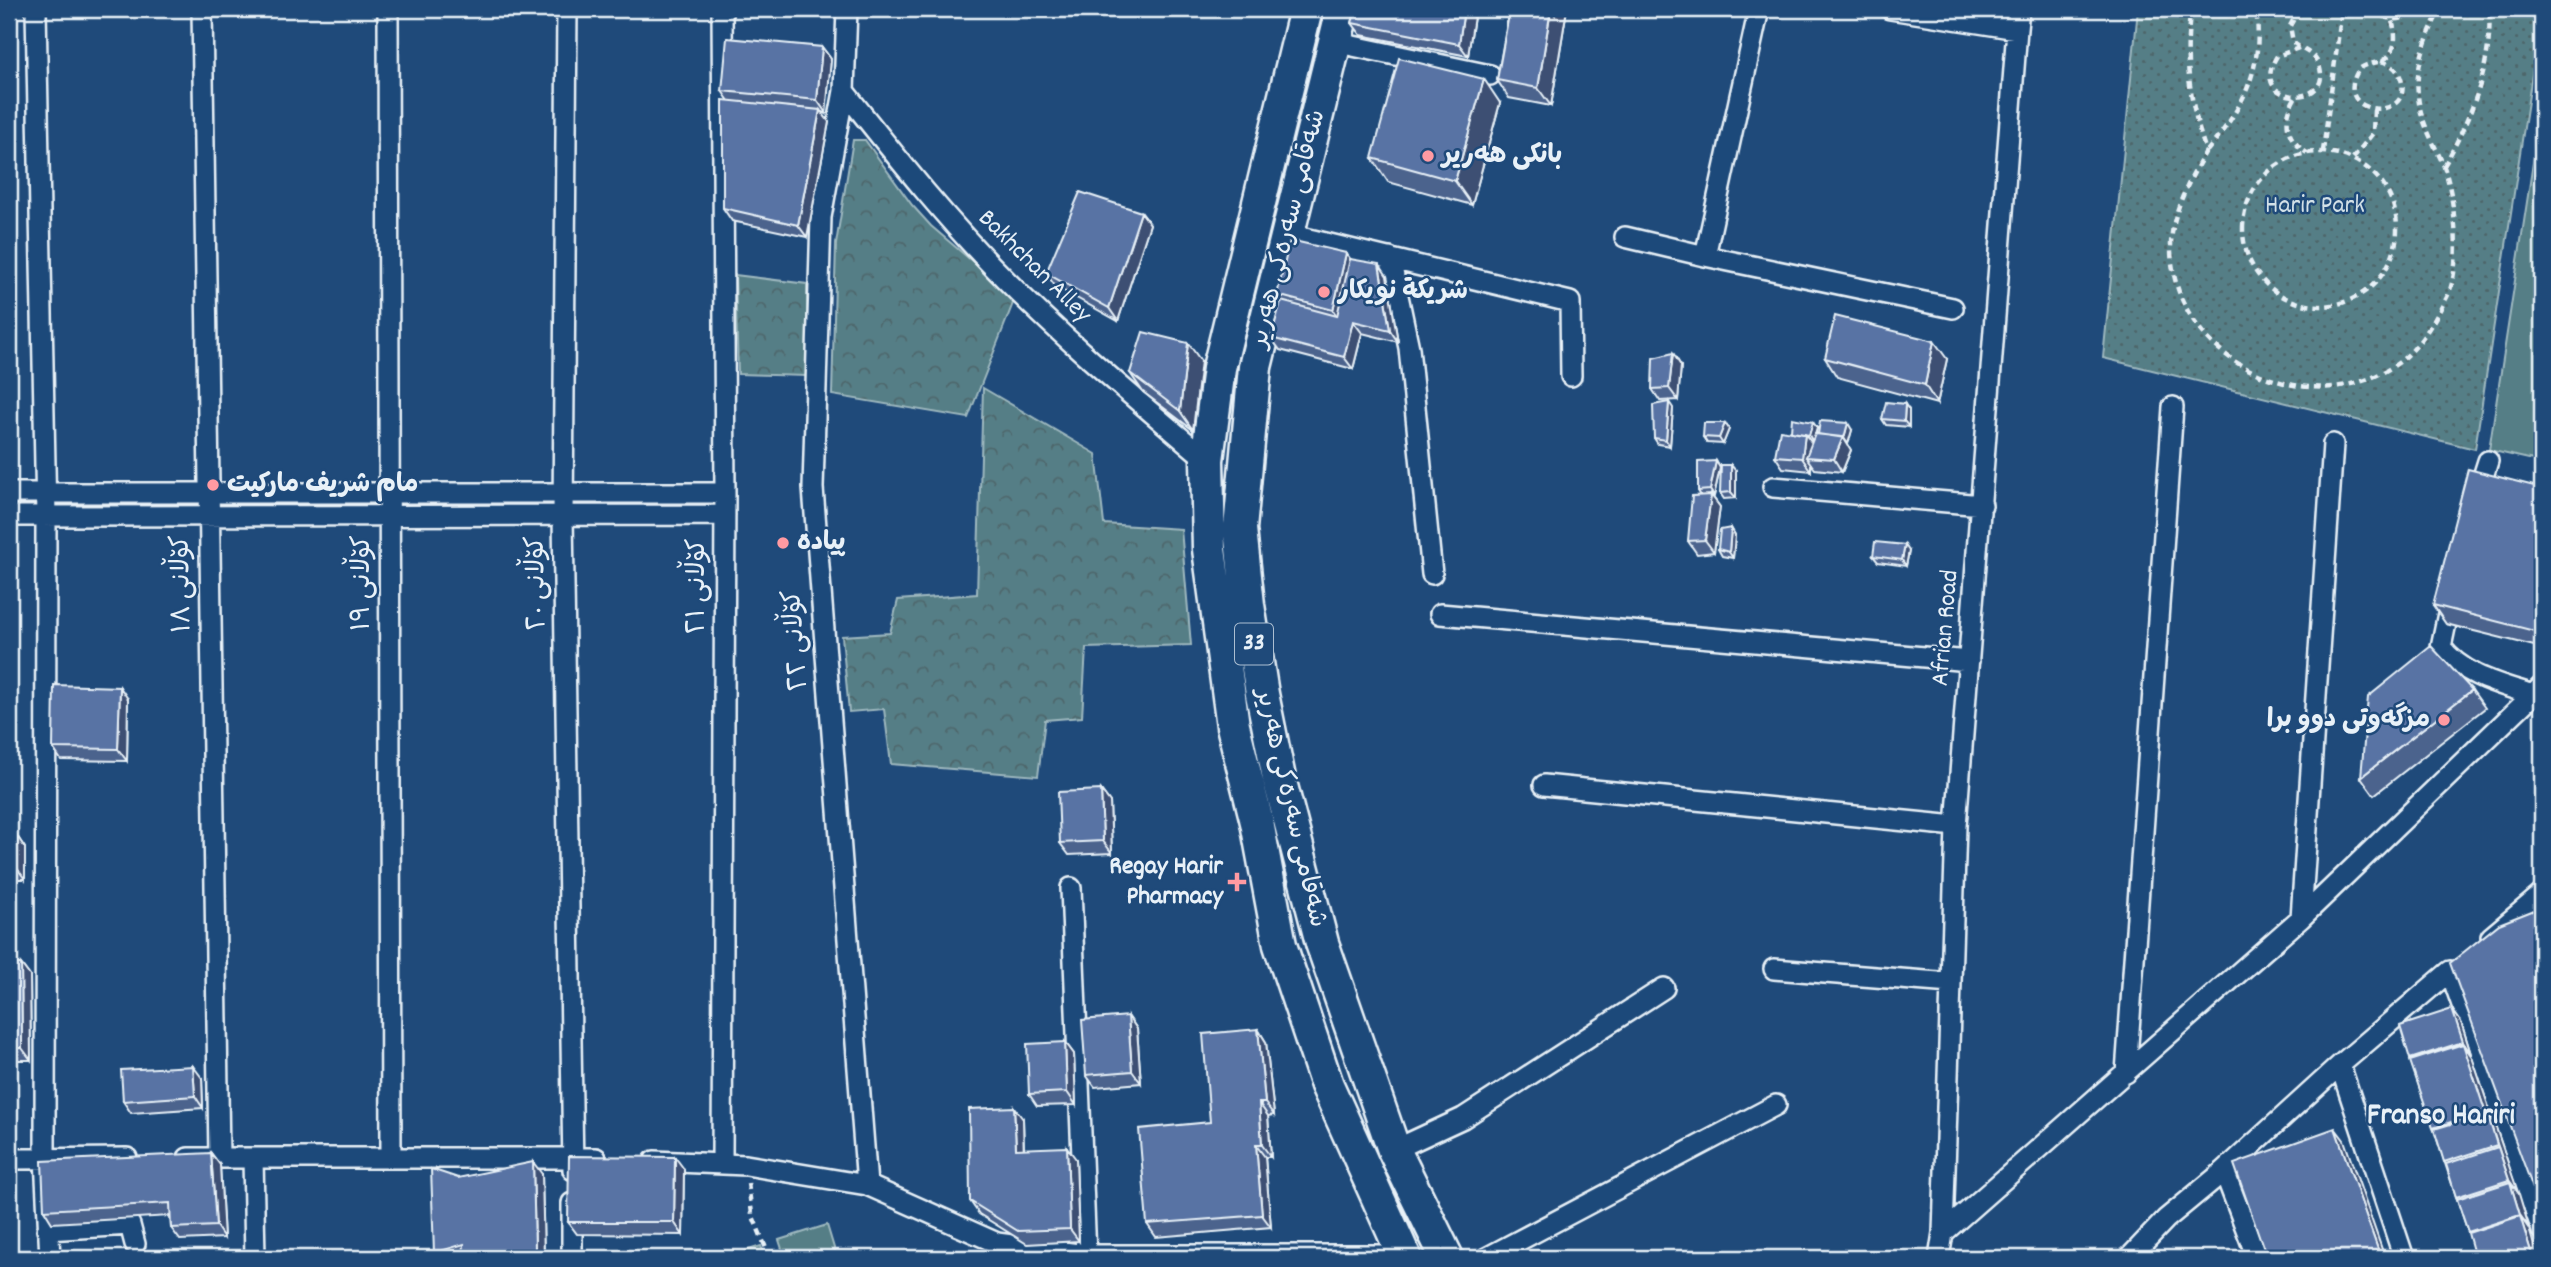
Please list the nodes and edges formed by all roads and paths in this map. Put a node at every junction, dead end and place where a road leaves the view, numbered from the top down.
1 (37, 9) edge
2 (202, 9) edge
3 (388, 9) edge
4 (567, 9) edge
5 (722, 9) edge
6 (847, 9) edge
7 (1306, 9) edge
8 (1343, 9) edge
9 (1759, 9) edge
10 (1890, 9) edge
11 (2191, 9) edge
12 (2256, 9) edge
13 (2299, 9) edge
14 (2342, 9) edge
15 (2374, 9) edge
16 (2418, 9) edge
17 (2440, 9) edge
18 (2489, 9) edge
19 (2018, 19) edge
20 (2391, 19) junction
21 (1334, 42) junction
22 (2299, 48) junction
23 (2381, 61) junction
24 (1490, 75) dead end
25 (844, 92) junction
26 (2295, 98) junction
27 (2374, 110) junction
28 (2206, 151) junction
29 (2323, 151) junction
30 (2307, 152) junction
31 (2353, 158) junction
32 (2444, 167) junction
33 (1288, 234) junction
34 (1625, 237) dead end
35 (1704, 256) junction
36 (1390, 258) junction
37 (1953, 308) dead end
38 (1571, 376) dead end
39 (2173, 407) dead end
40 (2333, 444) dead end
41 (1206, 460) junction
42 (2488, 461) dead end
43 (1773, 487) dead end
44 (9, 493) edge
45 (44, 493) junction
46 (209, 493) junction
47 (390, 493) junction
48 (563, 493) junction
49 (725, 493) junction
50 (1982, 505) junction
51 (725, 515) junction
52 (9, 516) edge
53 (46, 516) junction
54 (209, 516) junction
55 (389, 516) junction
56 (563, 516) junction
57 (2470, 520) edge
58 (1432, 574) dead end
59 (2454, 582) edge
60 (1440, 614) dead end
61 (1969, 661) junction
62 (2536, 690) edge
63 (1544, 785) dead end
64 (1956, 827) junction
65 (1071, 888) dead end
66 (2542, 894) edge
67 (2301, 918) junction
68 (2481, 946) edge
69 (1774, 969) dead end
70 (1951, 983) junction
71 (1664, 988) dead end
72 (2340, 1065) junction
73 (2126, 1073) junction
74 (1776, 1105) dead end
75 (1394, 1150) junction
76 (391, 1157) junction
77 (573, 1157) junction
78 (9, 1158) edge
79 (45, 1158) junction
80 (219, 1158) junction
81 (253, 1158) junction
82 (614, 1159) edge
83 (641, 1160) edge
84 (722, 1164) junction
85 (746, 1166) junction
86 (2224, 1171) junction
87 (867, 1185) junction
88 (47, 1230) junction
89 (2542, 1230) edge
90 (1943, 1233) junction
91 (135, 1244) dead end
92 (997, 1251) edge
93 (1086, 1255) junction
94 (1404, 1257) edge
95 (50, 1258) edge
96 (255, 1258) edge
97 (572, 1258) edge
98 (770, 1258) edge
99 (1447, 1258) edge
100 (1486, 1258) edge
101 (1939, 1258) edge
102 (2129, 1258) edge
103 (2257, 1258) edge
104 (2404, 1258) edge

1 - 45 street
2 - 46 street, کۆڵانی ١٨
3 - 47 street, کۆڵانی ١٩
4 - 48 street, کۆڵانی ٢٠
5 - 49 street, کۆڵانی ٢١
6 - 25 street, کۆڵانی ٢٢
7 - 41 main road, شەقامی سەرەکی هەریر / 33
8 - 21 main road, شەقامی سەرەکی هەریر / 33
9 - 35 street
10 - 19 street
11 - 28 path
12 - 28 path
13 - 22 path
14 - 29 path
15 - 20 path
16 - 20 path
17 - 32 path
18 - 32 path
19 - 50 street, Afrian Road
20 - 23 path
21 - 24 street
21 - 33 main road, شەقامی سەرەکی هەریر / 33
22 - 26 path
22 - 26 path
23 - 27 path
23 - 27 path
25 - 41 street, Bakhchan Alley
25 - 87 street, کۆڵانی ٢٢
26 - 30 path
27 - 31 path
28 - 32 path
29 - 30 path
29 - 31 path
30 - 31 path
33 - 36 street
33 - 75 main road, شەقامی سەرەکی هەریر / 33
34 - 35 street
35 - 37 street
36 - 38 street
36 - 58 street
39 - 73 street
40 - 67 street
41 - 94 main road, شەقامی سەرەکی هەریر / 33
42 - 57 street
43 - 50 street
44 - 45 street
45 - 46 street
45 - 53 street
46 - 47 street
46 - 54 street, کۆڵانی ١٨
47 - 48 street
47 - 55 street, کۆڵانی ١٩
48 - 49 street
48 - 56 street, کۆڵانی ٢٠
49 - 51 street, کۆڵانی ٢١
50 - 61 street, Afrian Road
51 - 56 street
51 - 84 street, کۆڵانی ٢١
52 - 53 street
53 - 54 street
53 - 79 street
54 - 55 street
54 - 80 street, کۆڵانی ١٨
55 - 56 street
55 - 76 street, کۆڵانی ١٩
56 - 77 street, کۆڵانی ٢٠
59 - 62 street
60 - 61 street
61 - 64 street, Afrian Road
62 - 67 street
63 - 64 street
64 - 70 street, Afrian Road
65 - 93 street
66 - 68 street
67 - 73 street
69 - 70 street
70 - 90 street, Afrian Road
71 - 75 street
72 - 86 street
72 - 89 street
72 - 104 street
73 - 90 street
74 - 100 street
75 - 99 main road, شەقامی سەرەکی هەریر / 33
76 - 77 street
76 - 81 street
77 - 82 street
77 - 97 street, کۆڵانی ٢٠
78 - 79 street
79 - 80 street
79 - 88 street
80 - 81 street
81 - 96 street
83 - 84 street
84 - 85 street
85 - 87 street
85 - 98 path
86 - 102 street
86 - 103 street
87 - 92 street
88 - 91 street
88 - 95 street
90 - 101 street, Afrian Road
92 - 93 street
93 - 94 street

